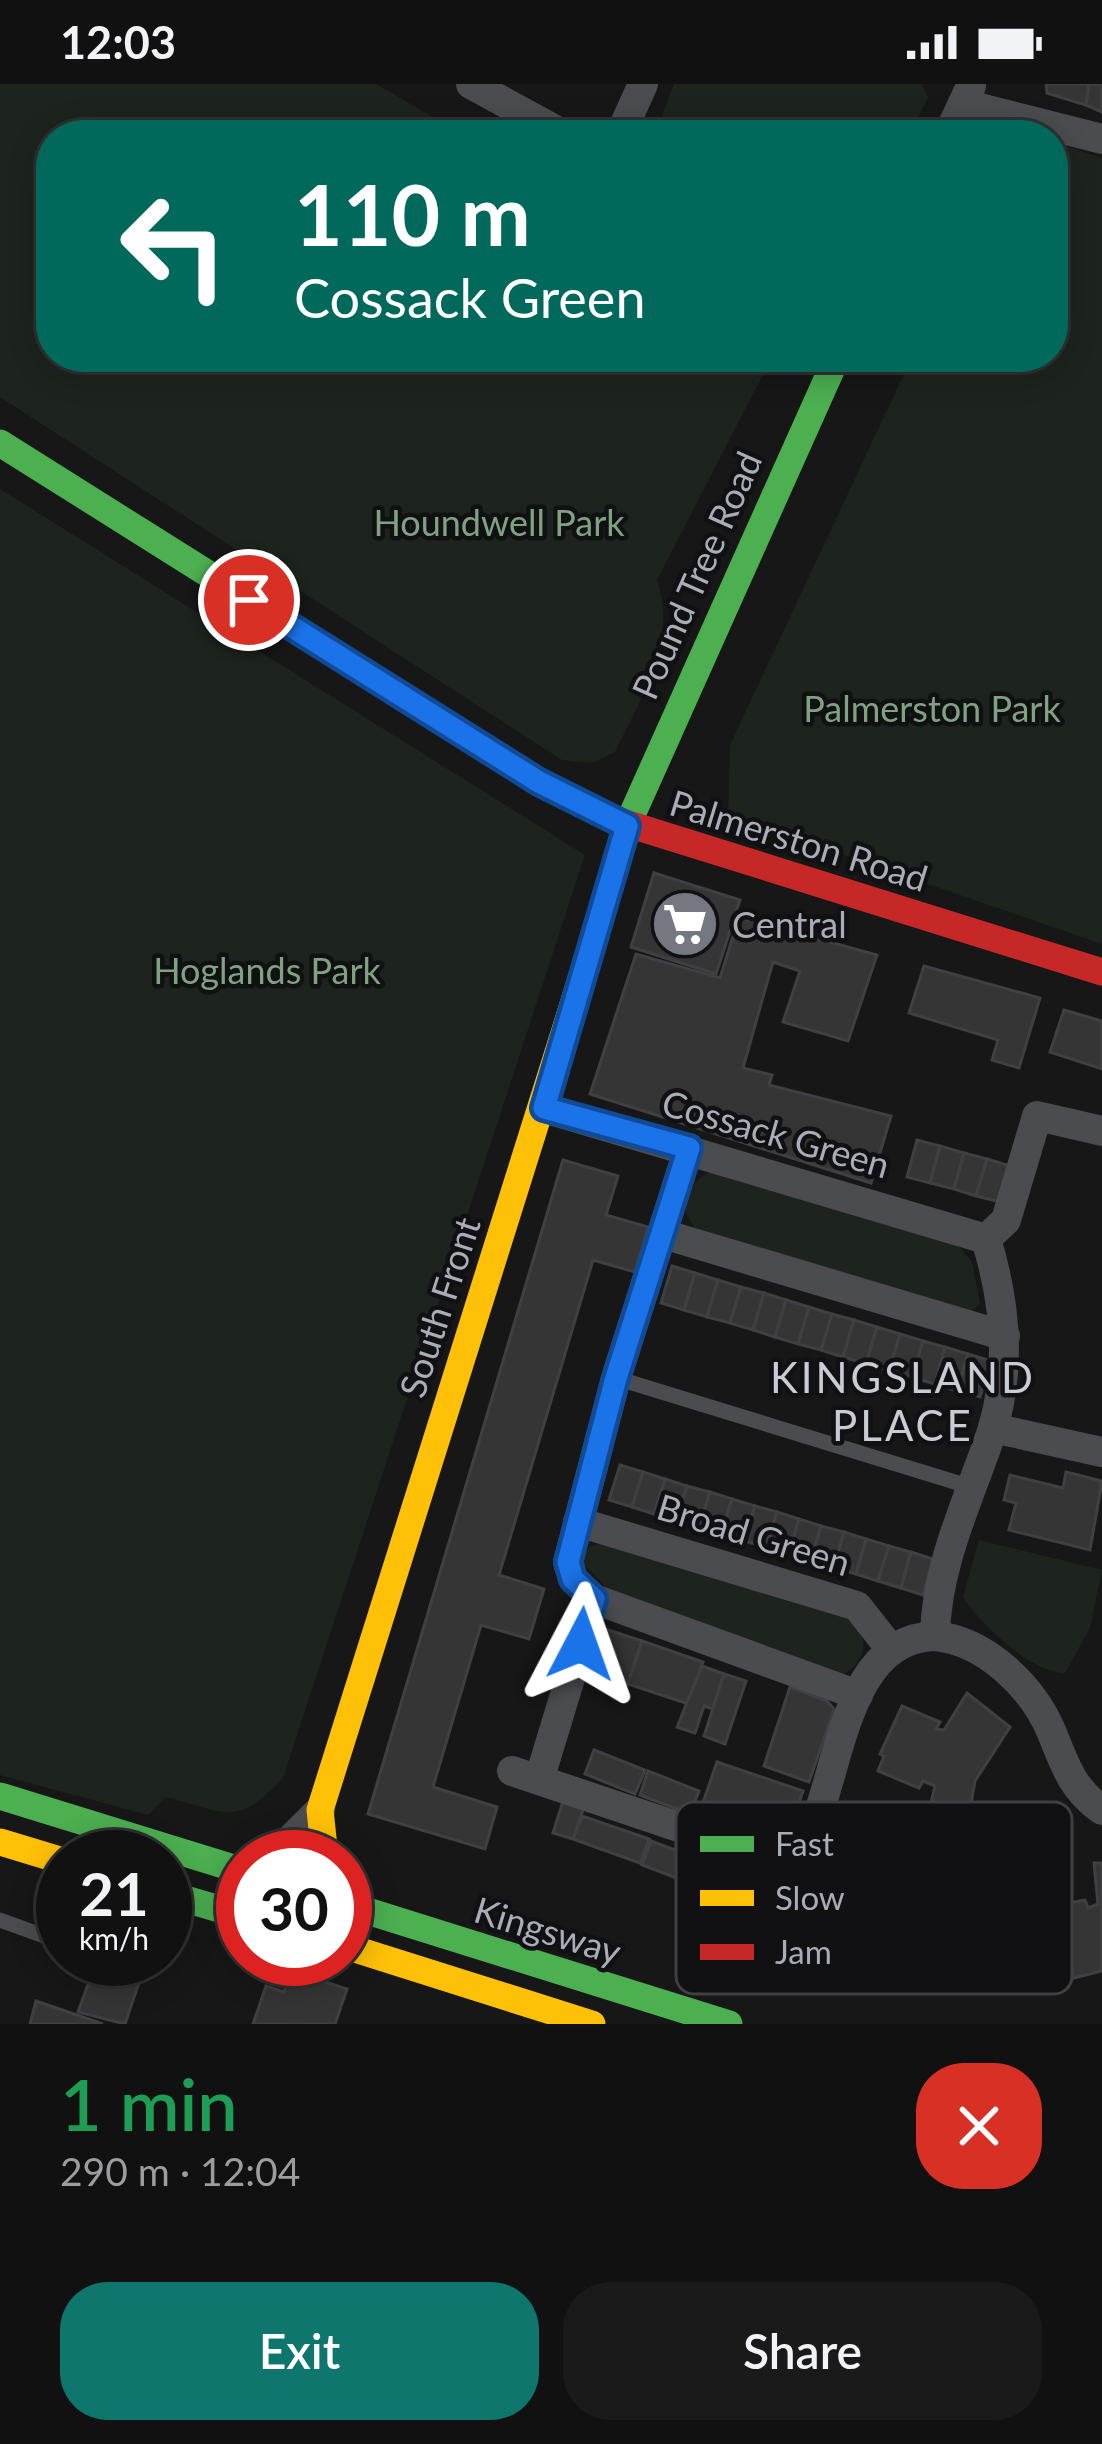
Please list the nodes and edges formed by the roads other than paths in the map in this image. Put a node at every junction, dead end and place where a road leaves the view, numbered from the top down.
1 (471, 84) edge
2 (643, 84) edge
3 (968, 94) edge
4 (537, 120) edge
5 (627, 120) edge
6 (1045, 120) edge
7 (1068, 128) edge
8 (1102, 139) edge
9 (830, 372) edge
10 (0, 443) edge
11 (627, 826) junction
12 (1102, 972) edge
13 (544, 1108) junction
14 (1102, 1131) edge
15 (689, 1148) junction
16 (663, 1234) junction
17 (986, 1239) junction
18 (1005, 1336) junction
19 (616, 1378) junction
20 (993, 1428) junction
21 (1102, 1452) edge
22 (968, 1486) junction
23 (578, 1522) junction
24 (594, 1599) junction
25 (935, 1636) junction
26 (890, 1648) junction
27 (858, 1695) junction
28 (0, 1796) edge
29 (819, 1802) edge
30 (320, 1810) junction
31 (1102, 1810) edge
32 (676, 1825) edge
33 (300, 1830) edge
34 (322, 1830) edge
35 (0, 1842) edge
36 (36, 1853) edge
37 (216, 1862) edge
38 (372, 1912) edge
39 (0, 1920) edge
40 (36, 1933) edge
41 (372, 1955) edge
42 (592, 2024) edge
43 (729, 2024) edge

1 - 4 street
2 - 5 street
3 - 6 street
7 - 8 street
9 - 11 street, Pound Tree Road
10 - 11 street, Palmerston Road
11 - 12 street, Palmerston Road
11 - 13 street, South Front
13 - 15 street, Cossack Green
13 - 30 street, South Front
14 - 17 street
15 - 16 street
15 - 17 street, Cossack Green
16 - 18 street
16 - 19 street
17 - 18 street
18 - 20 street
19 - 22 lane
19 - 23 street
20 - 21 street
20 - 22 street
22 - 25 street
23 - 24 street
23 - 26 street, Broad Green
24 - 27 street
24 - 32 street
25 - 26 street
25 - 31 street
26 - 27 street
27 - 29 street
28 - 37 street
30 - 33 street, South Front
30 - 34 street, South Front
35 - 36 street
38 - 43 street, Kingsway
39 - 40 lane
41 - 42 street

